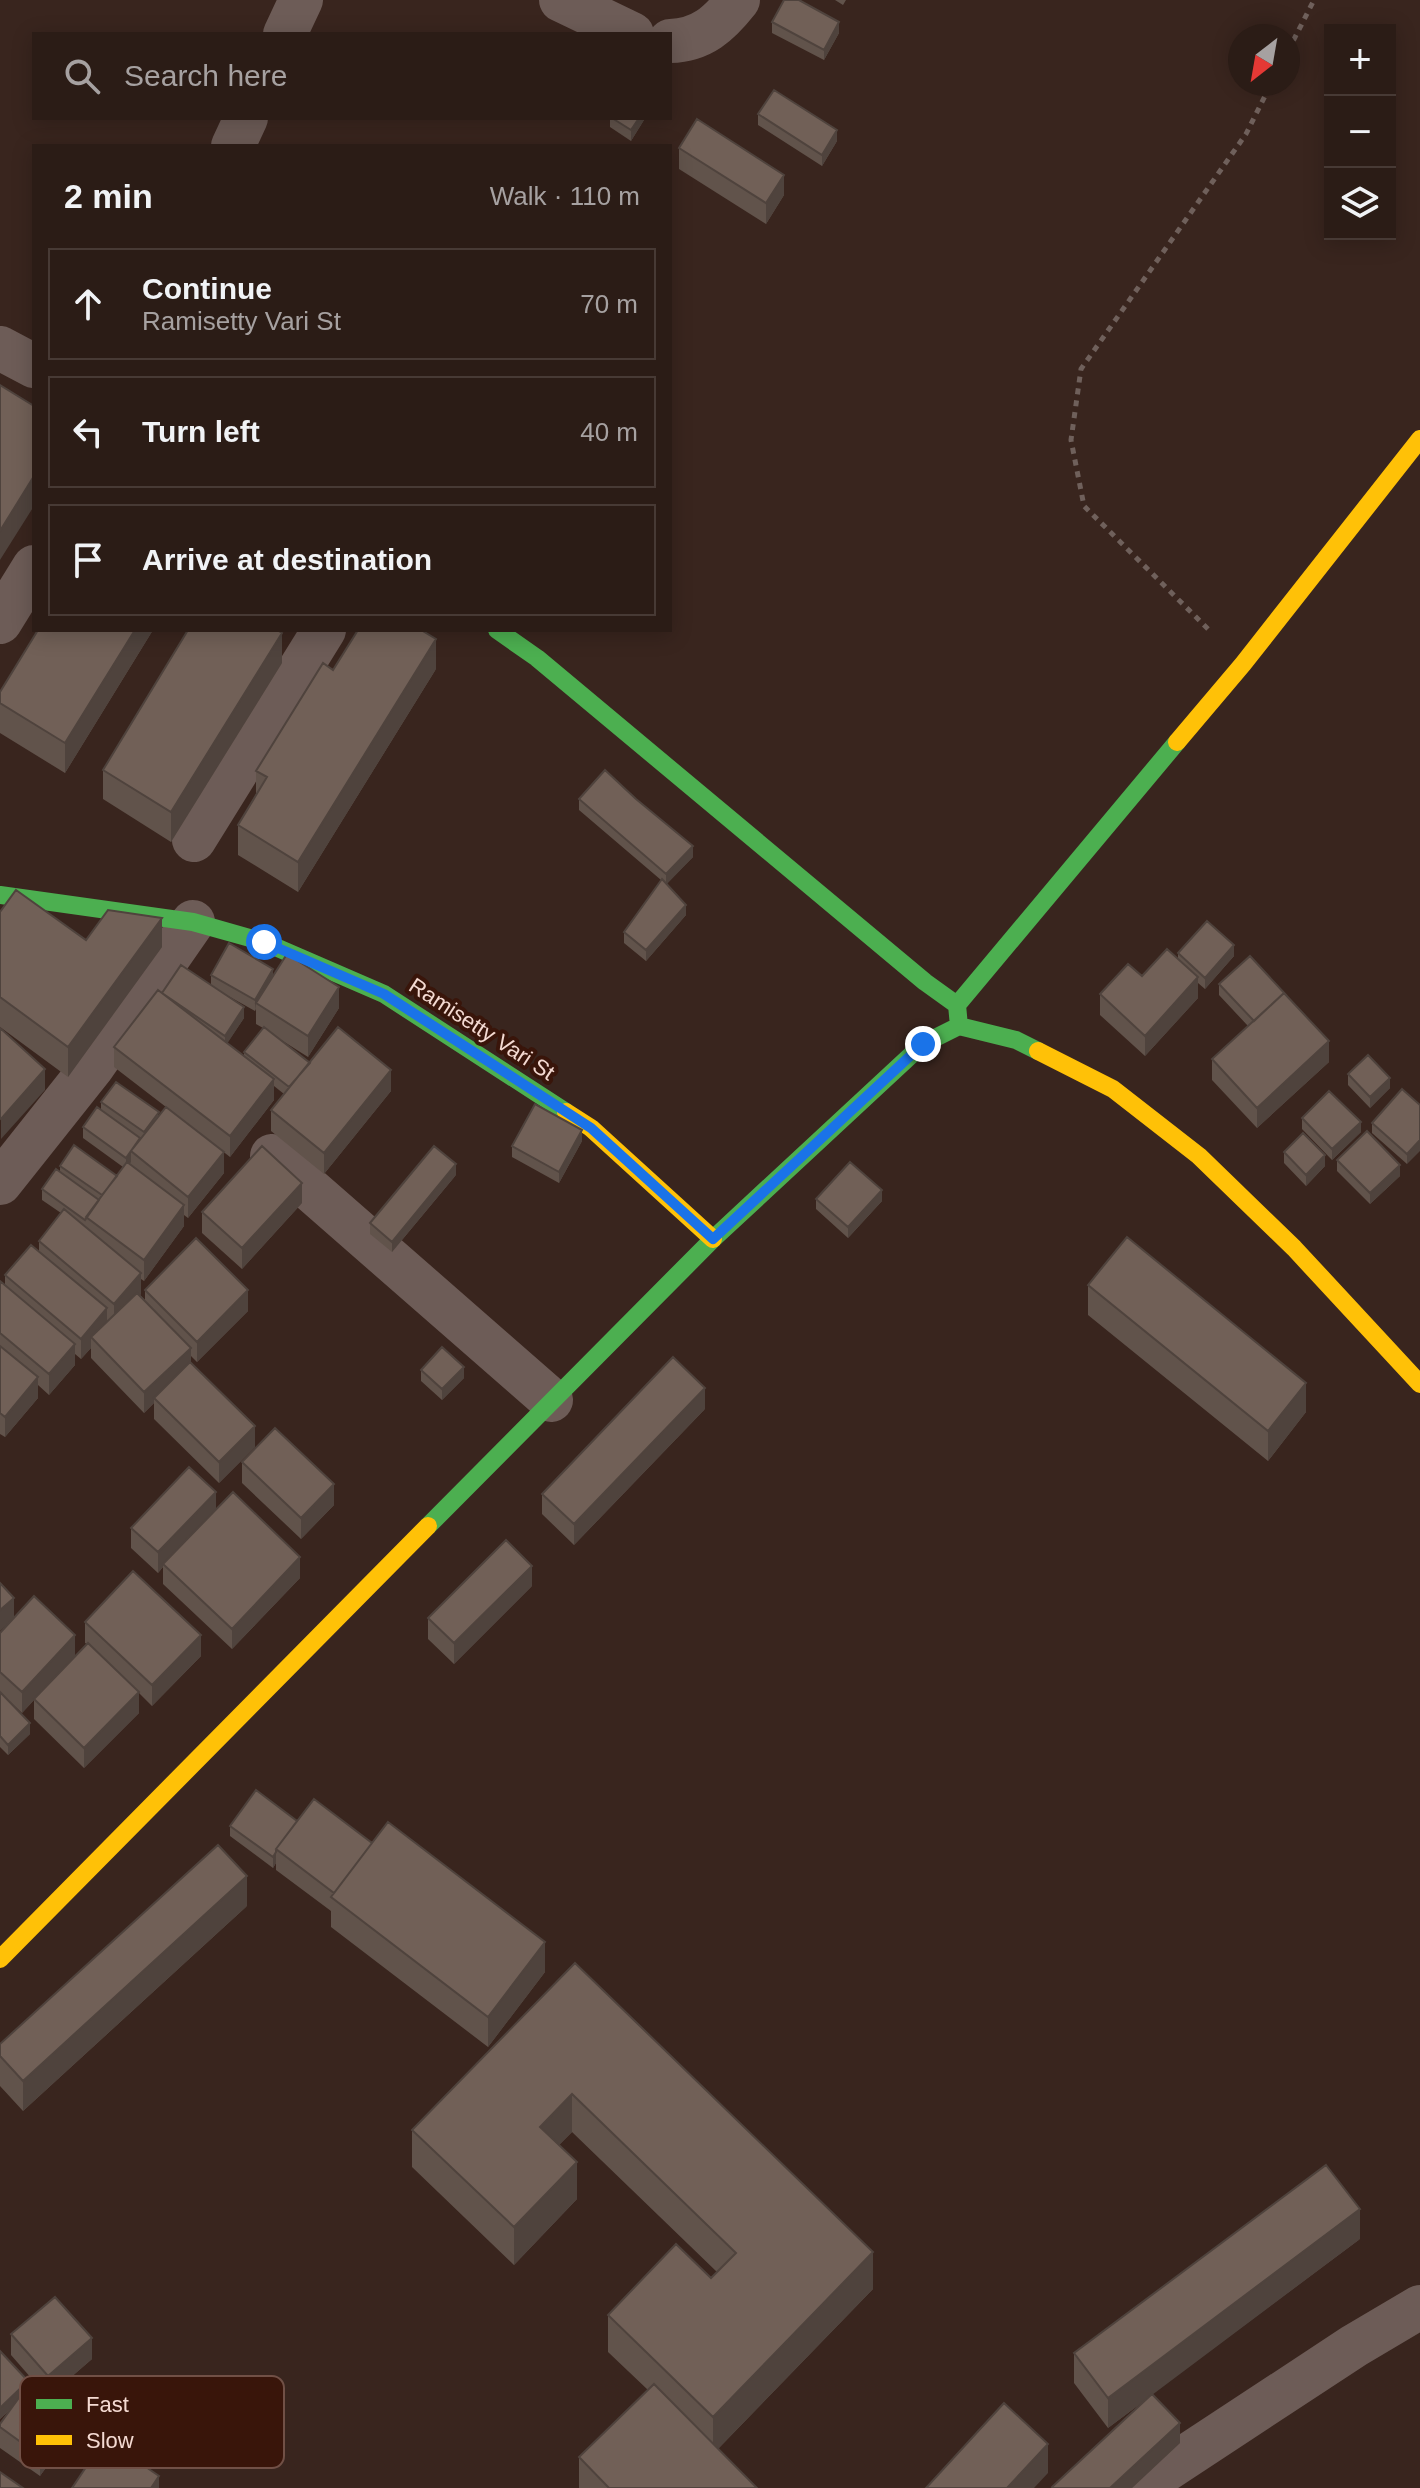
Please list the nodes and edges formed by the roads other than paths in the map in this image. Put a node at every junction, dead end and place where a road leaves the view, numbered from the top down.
1 (301, 0) edge
2 (561, 0) edge
3 (738, 0) edge
4 (286, 32) edge
5 (628, 32) edge
6 (672, 41) edge
7 (245, 120) edge
8 (234, 144) edge
9 (0, 348) edge
10 (32, 365) edge
11 (1420, 439) edge
12 (32, 570) edge
13 (0, 622) edge
14 (323, 632) edge
15 (500, 632) edge
16 (194, 840) dead end
17 (0, 895) edge
18 (193, 922) junction
19 (957, 1005) junction
20 (959, 1026) junction
21 (272, 1156) edge
22 (0, 1183) edge
23 (713, 1239) junction
24 (1420, 1384) edge
25 (551, 1400) junction
26 (0, 1959) edge
27 (1420, 2307) edge
28 (1148, 2488) edge

1 - 4 street
2 - 5 street
3 - 6 street
7 - 8 street
9 - 10 street
11 - 19 street
12 - 13 street
14 - 16 street
15 - 19 street
17 - 18 street, Ramisetty Vari St
18 - 22 street
18 - 23 street, Ramisetty Vari St
19 - 20 street
20 - 23 street
20 - 24 street
21 - 25 street
23 - 25 street
25 - 26 street
27 - 28 street

